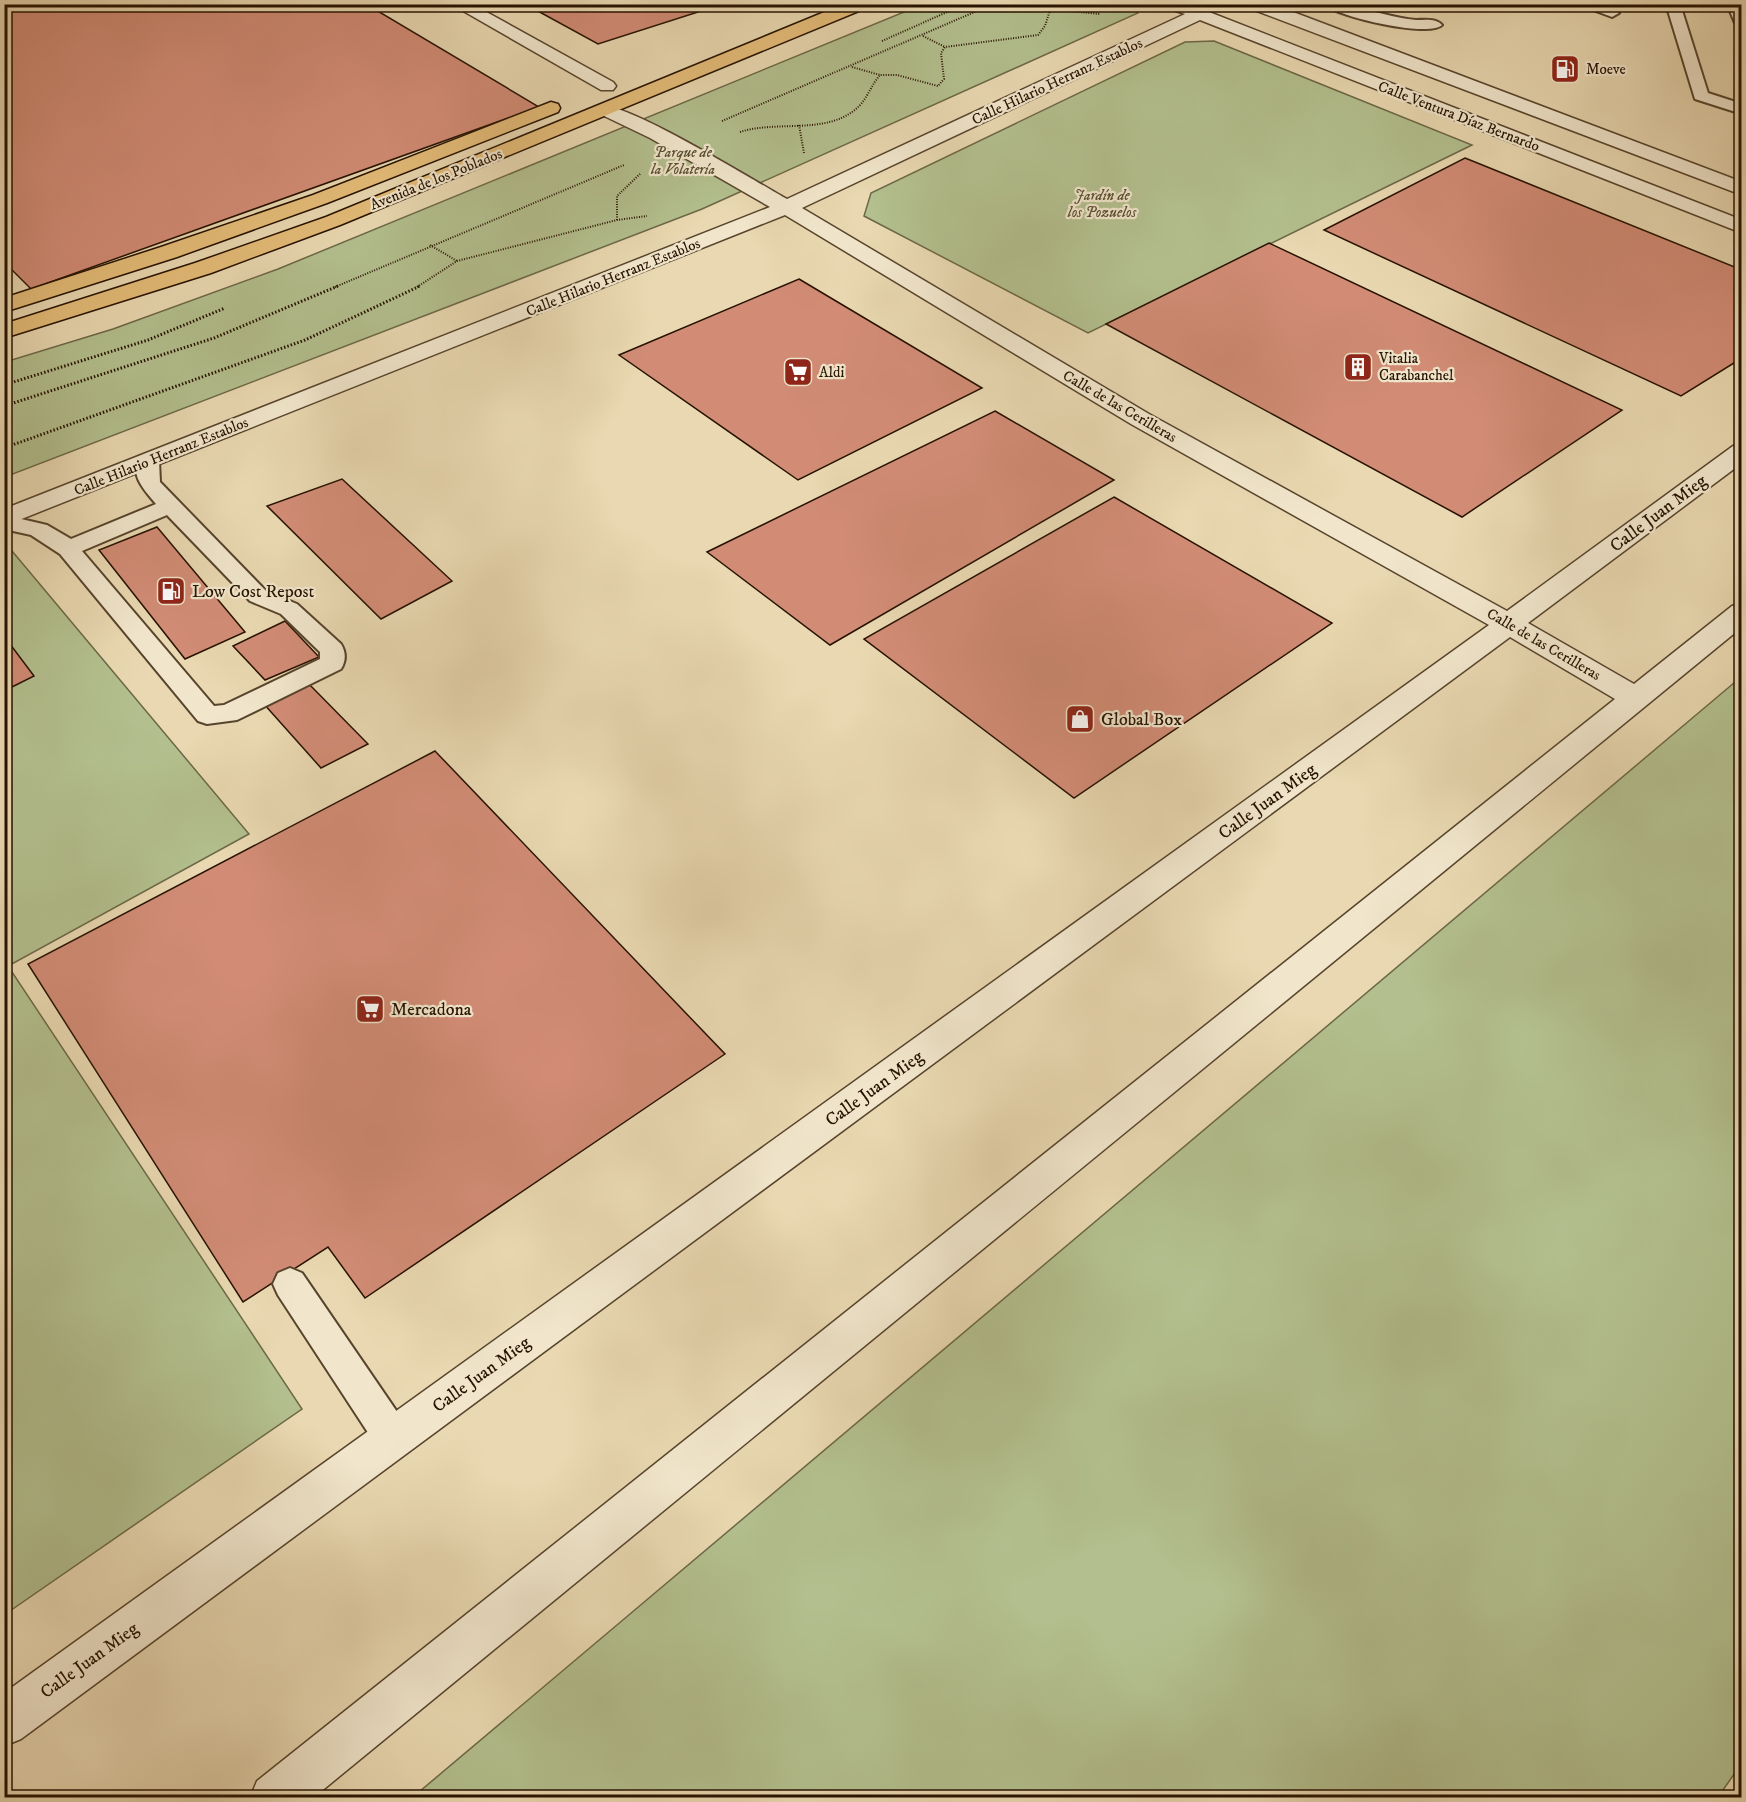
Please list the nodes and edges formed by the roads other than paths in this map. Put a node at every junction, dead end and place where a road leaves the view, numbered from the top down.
1 (459, 4) edge
2 (860, 4) edge
3 (1176, 4) edge
4 (1255, 4) edge
5 (1331, 4) edge
6 (1353, 4) edge
7 (1584, 4) edge
8 (1673, 4) edge
9 (1396, 8) dead end
10 (1202, 9) edge
11 (1612, 13) dead end
12 (1435, 25) dead end
13 (630, 77) dead end
14 (607, 98) junction
15 (1742, 110) edge
16 (1742, 189) edge
17 (785, 208) junction
18 (1742, 227) edge
19 (4, 305) edge
20 (4, 331) edge
21 (1742, 451) edge
22 (148, 461) junction
23 (170, 506) junction
24 (4, 520) edge
25 (68, 549) junction
26 (1742, 612) edge
27 (1509, 624) junction
28 (1636, 698) junction
29 (290, 1284) dead end
30 (393, 1438) junction
31 (4, 1722) edge
32 (274, 1797) edge

1 - 14 street, Calle de las Cerilleras
2 - 14 main road, Avenida de los Poblados
3 - 10 street, Calle Ventura Díaz Bernardo
4 - 16 street, Calle Ventura Díaz Bernardo
5 - 12 lane
6 - 9 lane
7 - 11 lane
8 - 15 lane
10 - 17 street, Calle Hilario Herranz Establos
10 - 18 street, Calle Ventura Díaz Bernardo
13 - 14 main road, Avenida de los Poblados
14 - 17 street, Calle de las Cerilleras
14 - 19 main road, Avenida de los Poblados
14 - 20 main road, Avenida de los Poblados
17 - 22 street, Calle Hilario Herranz Establos
17 - 27 street, Calle de las Cerilleras
21 - 27 street, Calle Juan Mieg
22 - 23 lane
22 - 24 street, Calle Hilario Herranz Establos
23 - 25 lane
23 - 25 lane
24 - 25 lane
26 - 28 street
27 - 28 street, Calle de las Cerilleras
27 - 30 street, Calle Juan Mieg
28 - 32 street
29 - 30 lane
30 - 31 street, Calle Juan Mieg

